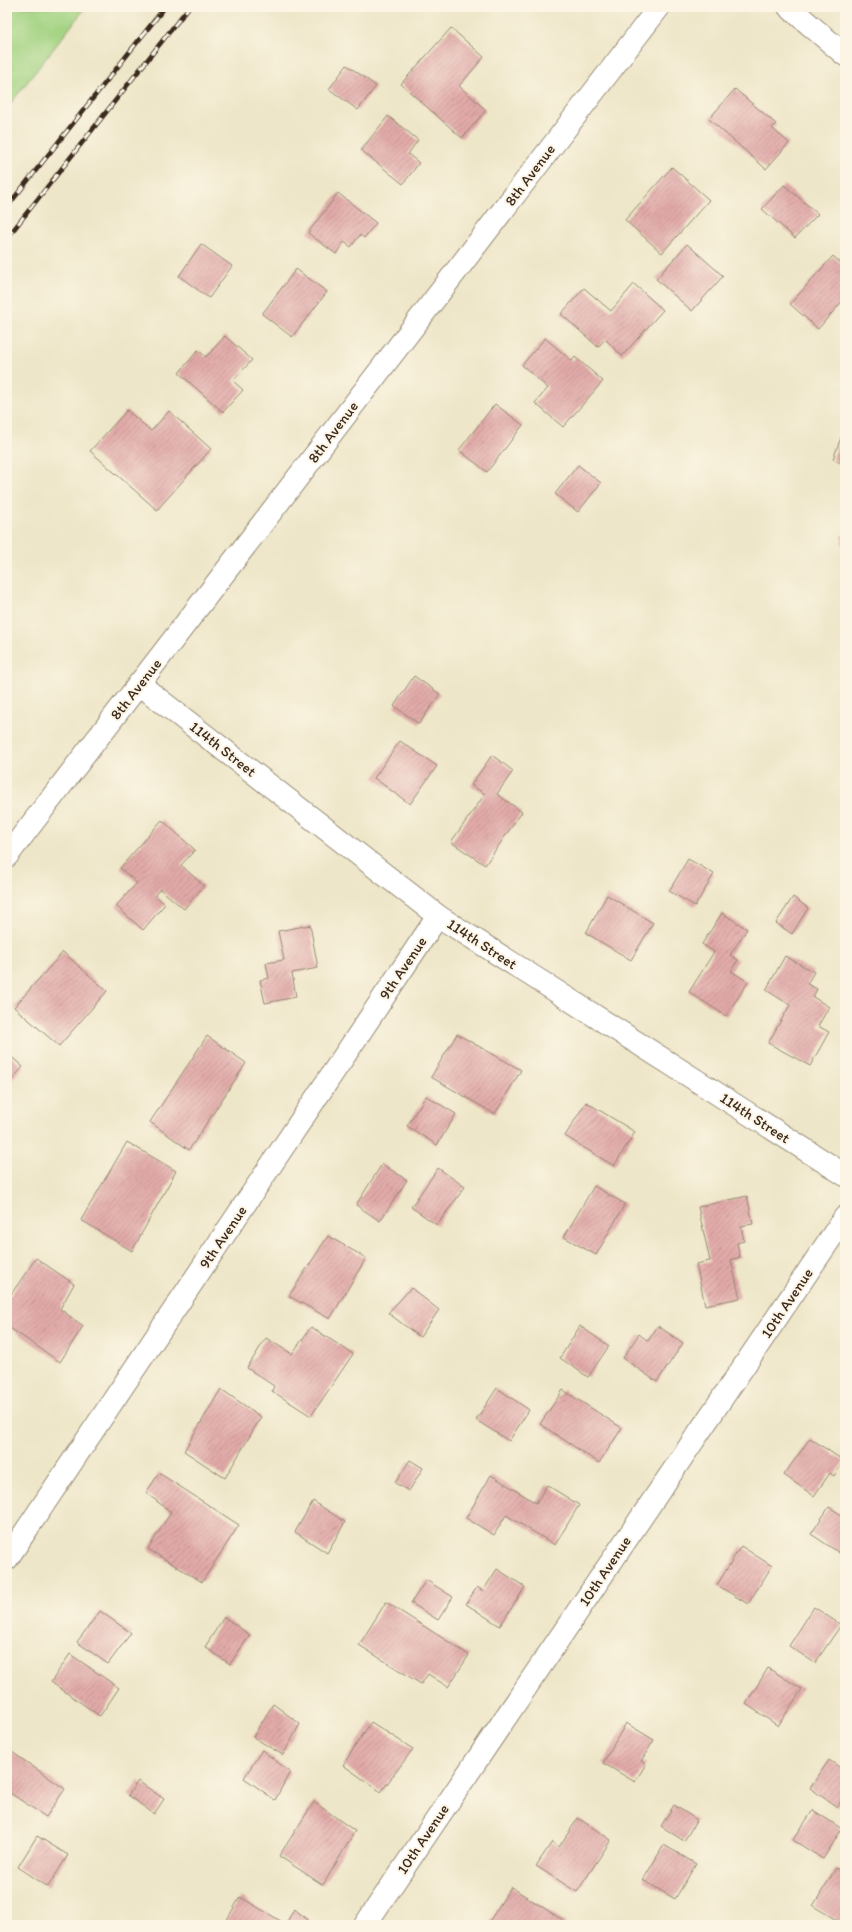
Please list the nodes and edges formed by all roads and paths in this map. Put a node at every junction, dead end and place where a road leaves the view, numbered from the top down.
1 (659, 7) edge
2 (789, 7) edge
3 (845, 55) edge
4 (139, 684) junction
5 (7, 856) edge
6 (438, 916) junction
7 (845, 1175) edge
8 (845, 1217) edge
9 (7, 1559) edge
10 (365, 1925) edge

1 - 4 street, 8th Avenue
2 - 3 street
4 - 5 street, 8th Avenue
4 - 6 street, 114th Street
6 - 7 street, 114th Street
6 - 9 street, 9th Avenue
8 - 10 street, 10th Avenue

